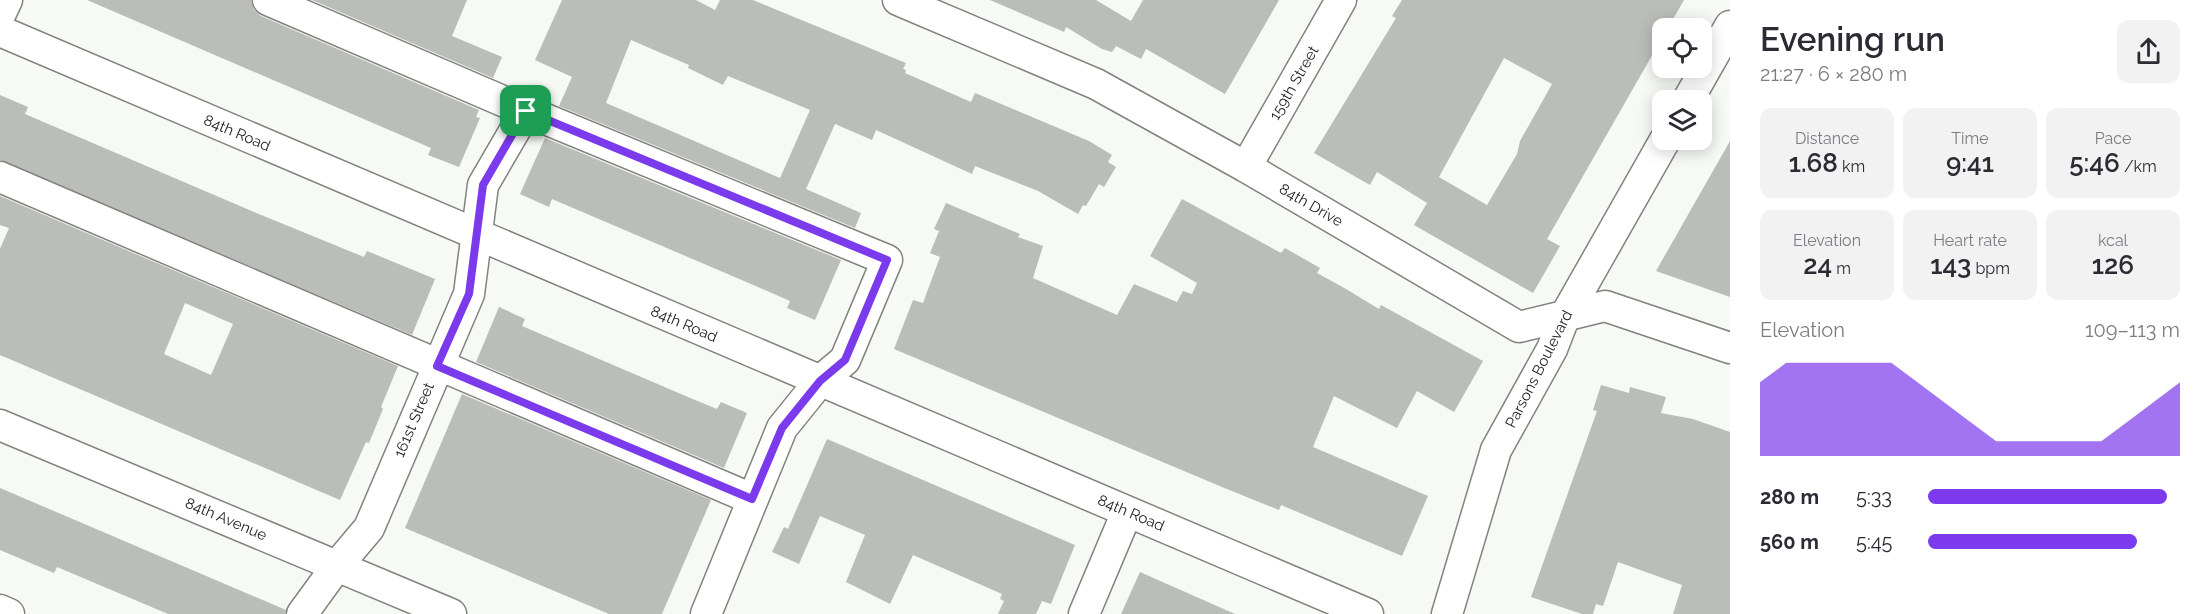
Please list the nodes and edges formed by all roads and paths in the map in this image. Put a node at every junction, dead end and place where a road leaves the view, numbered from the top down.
1 (7, 0) edge
2 (268, 0) edge
3 (898, 0) edge
4 (1341, 0) edge
5 (938, 8) edge
6 (0, 15) edge
7 (1730, 26) edge
8 (0, 31) edge
9 (1694, 90) edge
10 (526, 111) junction
11 (1659, 150) edge
12 (1246, 166) junction
13 (0, 177) edge
14 (477, 236) junction
15 (1564, 318) junction
16 (1730, 348) edge
17 (437, 366) junction
18 (820, 381) junction
19 (0, 425) edge
20 (752, 499) junction
21 (1127, 512) junction
22 (337, 566) junction
23 (0, 610) edge
24 (9, 614) edge
25 (302, 614) edge
26 (451, 614) edge
27 (706, 614) edge
28 (1084, 614) edge
29 (1368, 614) edge
30 (1447, 614) edge

1 - 6 street
2 - 10 street
3 - 5 street, 84th Drive
4 - 12 street, 159th Street
5 - 12 street, 84th Drive
7 - 9 street
8 - 14 street, 84th Road
10 - 14 street, 161st Street
10 - 18 street
11 - 15 street, Parsons Boulevard
12 - 15 street, 84th Drive
13 - 17 street
14 - 17 street, 161st Street
14 - 18 street, 84th Road
15 - 16 street, 84th Drive
15 - 30 street, Parsons Boulevard
17 - 20 street
17 - 22 street, 161st Street
18 - 20 street
18 - 21 street, 84th Road
19 - 22 street, 84th Avenue
20 - 27 street
21 - 28 street
21 - 29 street, 84th Road
22 - 25 street, 161st Street
22 - 26 street, 84th Avenue
23 - 24 street

